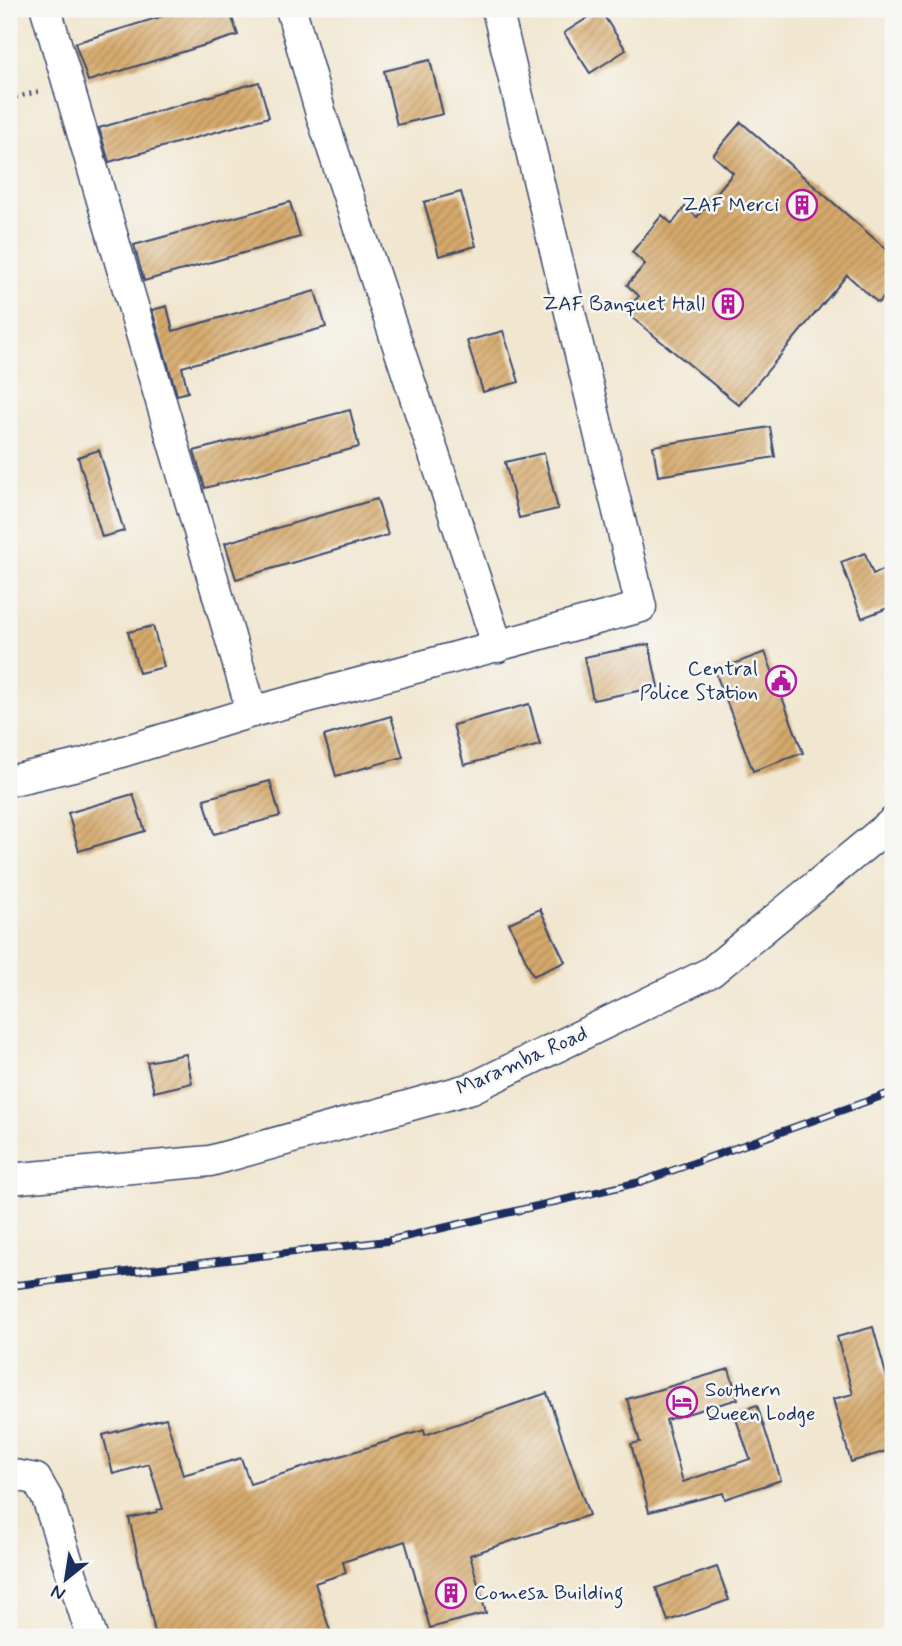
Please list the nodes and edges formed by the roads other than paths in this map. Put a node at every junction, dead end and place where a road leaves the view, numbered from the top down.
1 (46, 9) edge
2 (291, 9) edge
3 (497, 9) edge
4 (498, 647) junction
5 (252, 712) junction
6 (9, 781) edge
7 (893, 822) edge
8 (9, 1179) edge
9 (9, 1474) edge
10 (92, 1637) edge

1 - 5 street
2 - 4 street
3 - 4 street
4 - 5 street
5 - 6 street
7 - 8 street, Maramba Road
9 - 10 street

